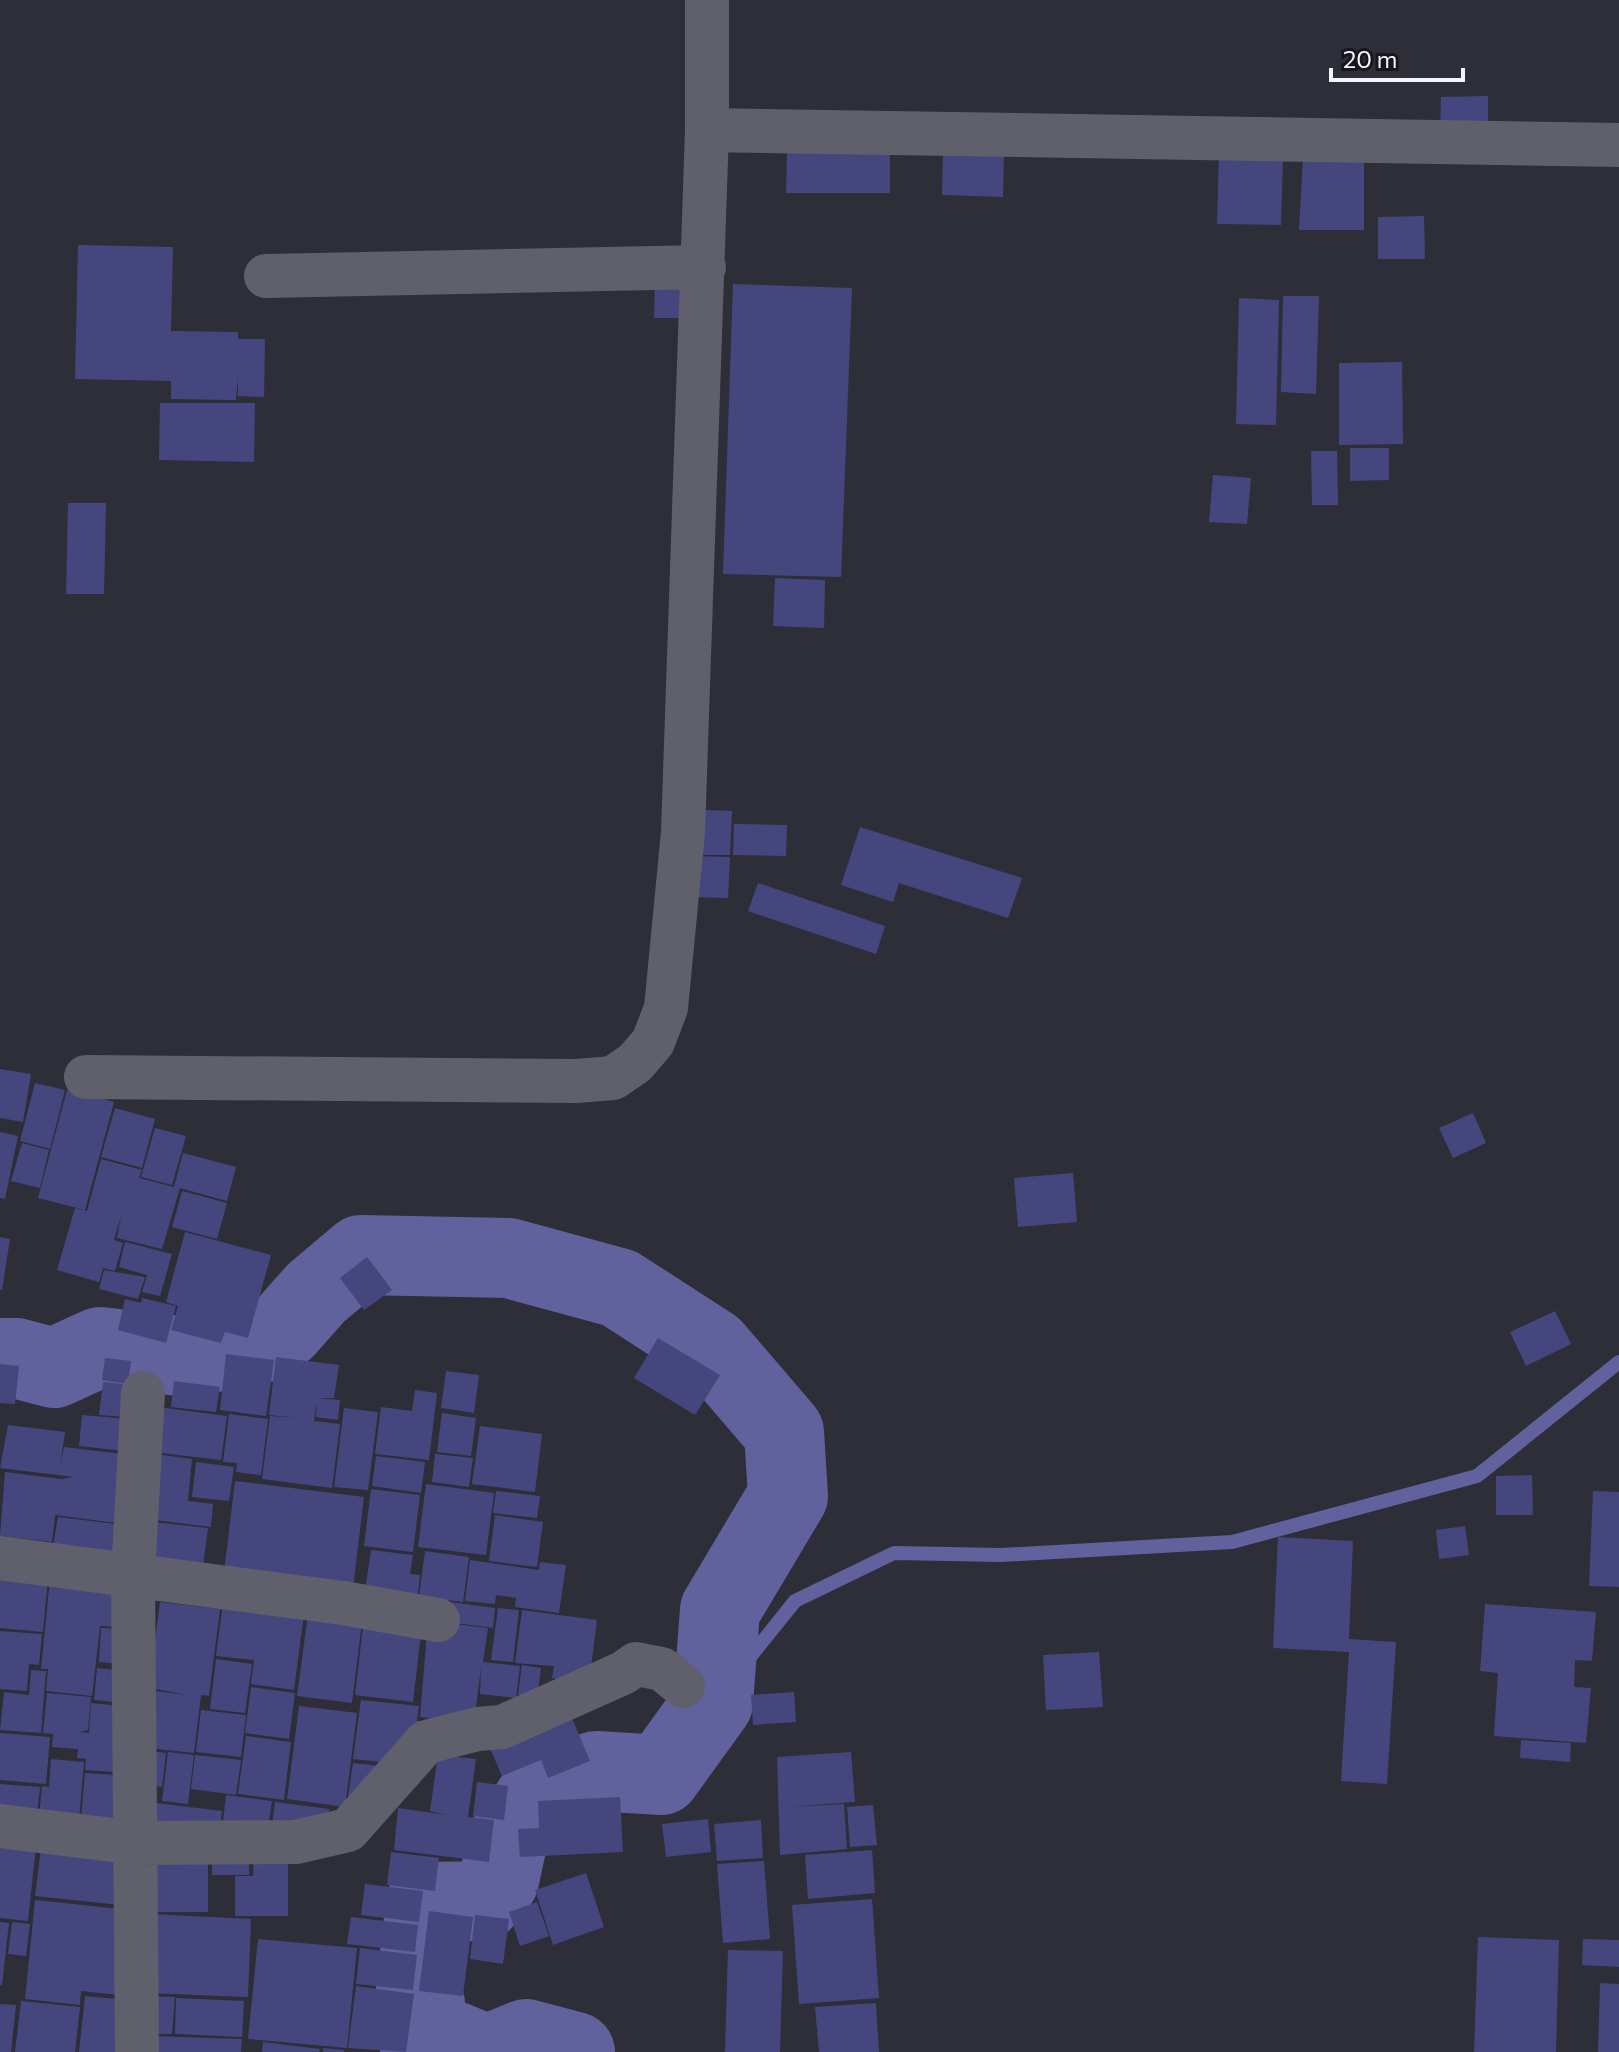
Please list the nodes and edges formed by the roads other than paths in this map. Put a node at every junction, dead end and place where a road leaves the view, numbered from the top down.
1 (707, 0) edge
2 (707, 130) junction
3 (1619, 145) edge
4 (704, 267) junction
5 (266, 276) dead end
6 (86, 1077) dead end
7 (143, 1393) dead end
8 (0, 1558) edge
9 (133, 1575) junction
10 (438, 1620) dead end
11 (683, 1686) dead end
12 (0, 1826) edge
13 (137, 1843) junction
14 (137, 2052) edge

1 - 2 street
2 - 3 street
2 - 4 street
4 - 5 street
4 - 6 street
7 - 9 street
8 - 9 street
9 - 10 street
9 - 13 street
11 - 13 street
12 - 13 street
13 - 14 street

